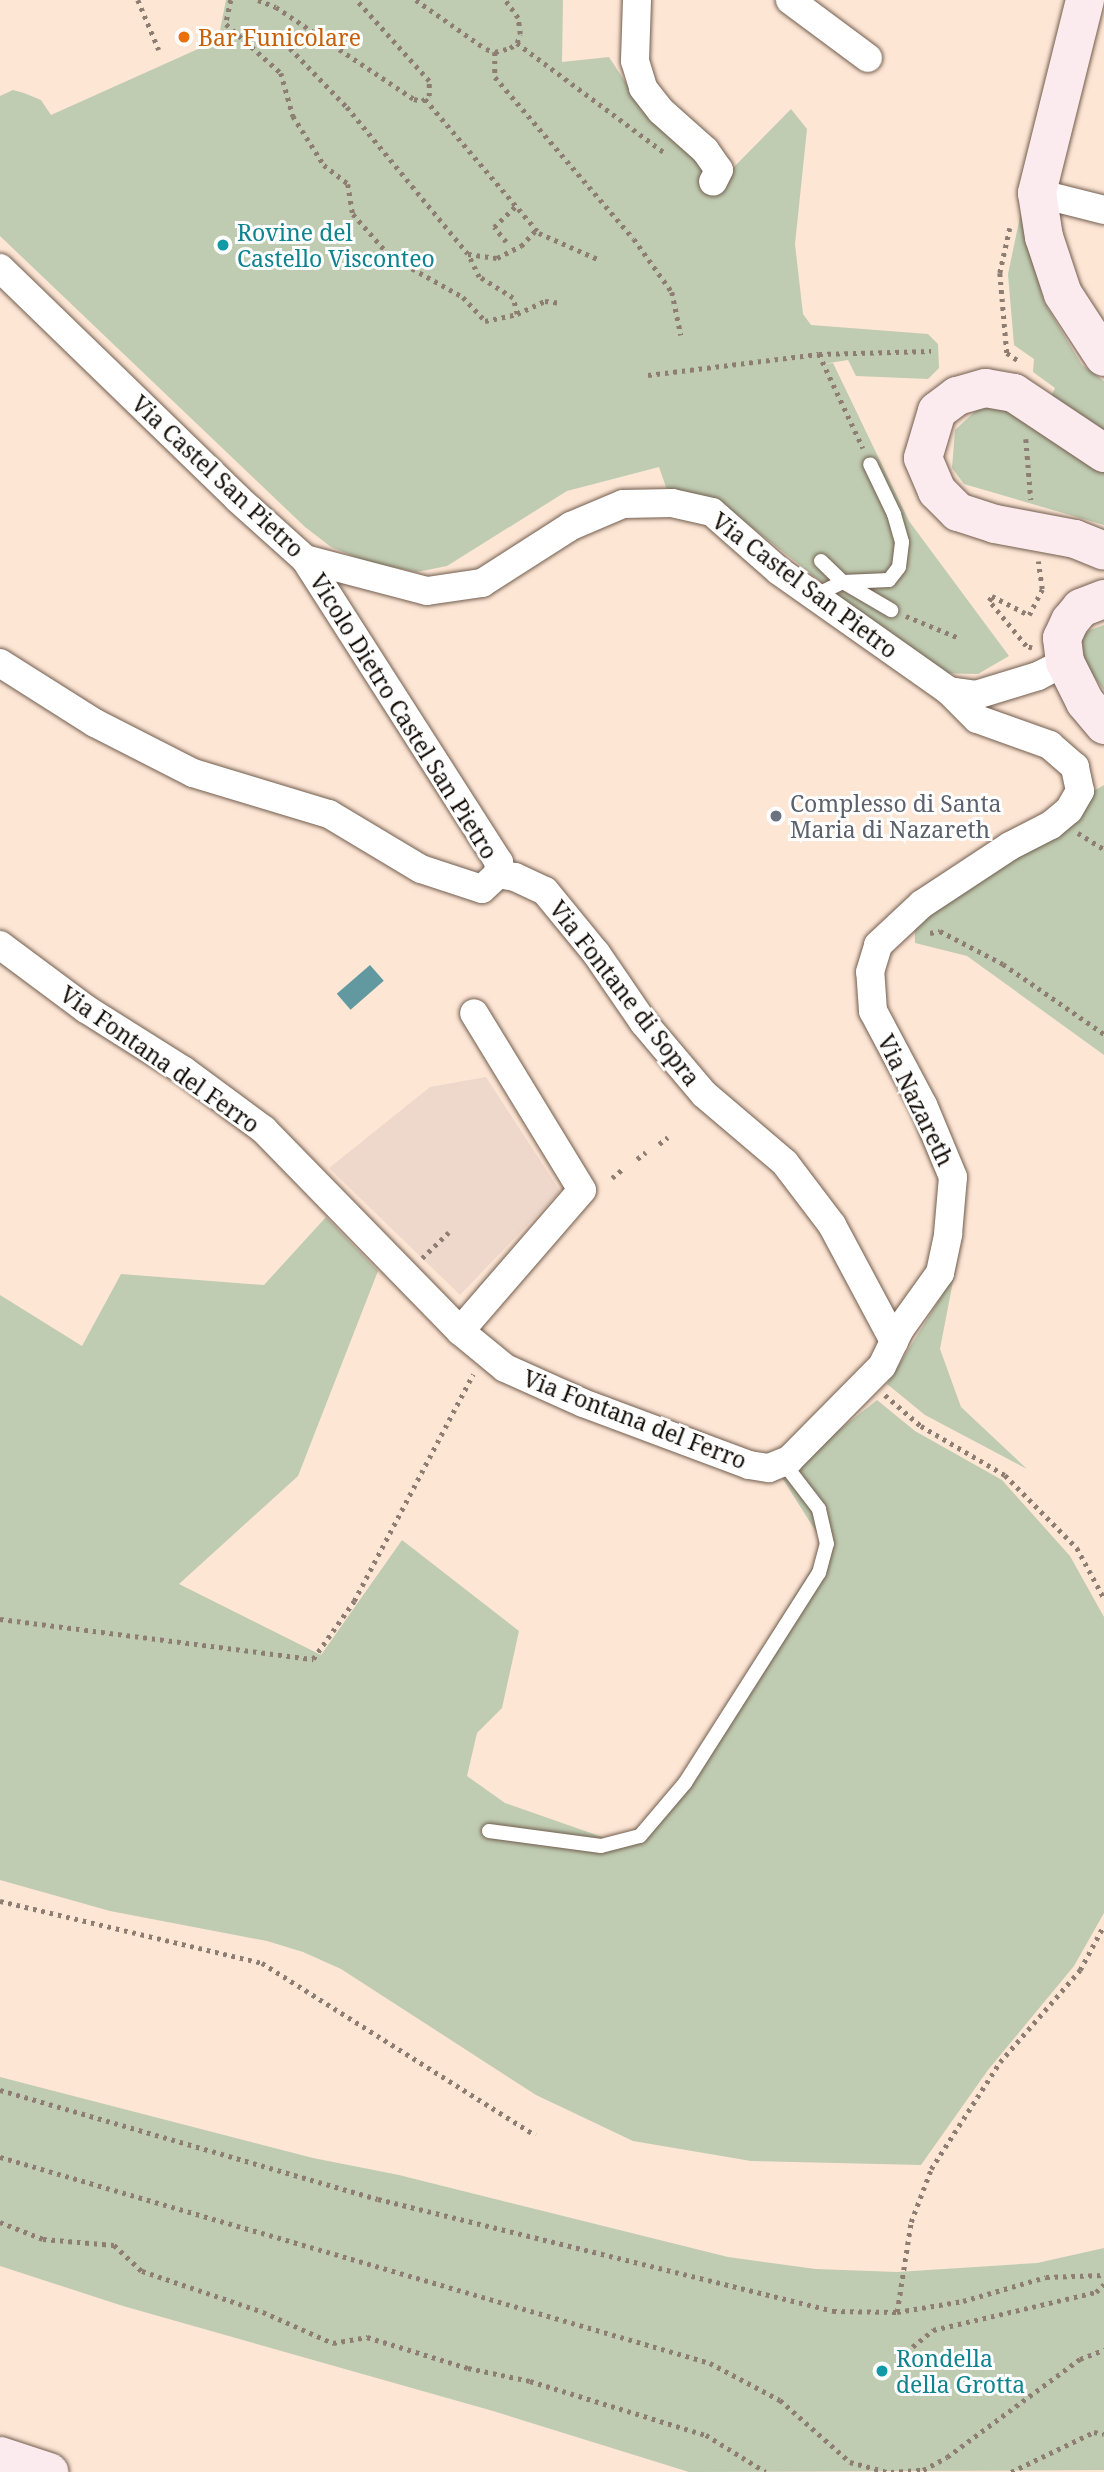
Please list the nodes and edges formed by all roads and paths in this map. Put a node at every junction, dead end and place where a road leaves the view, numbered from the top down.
1 (138, 0) edge
2 (230, 0) edge
3 (258, 0) edge
4 (356, 0) edge
5 (416, 0) edge
6 (505, 0) edge
7 (637, 0) edge
8 (790, 0) edge
9 (1085, 0) edge
10 (517, 43) junction
11 (290, 48) dead end
12 (159, 50) dead end
13 (495, 52) junction
14 (868, 58) dead end
15 (425, 99) junction
16 (713, 182) joint
17 (1037, 193) junction
18 (516, 206) junction
19 (1104, 210) edge
20 (1011, 224) dead end
21 (536, 230) junction
22 (506, 242) dead end
23 (468, 254) junction
24 (600, 260) dead end
25 (0, 268) edge
26 (562, 303) dead end
27 (517, 314) junction
28 (681, 335) dead end
29 (931, 351) dead end
30 (1007, 353) dead end
31 (819, 354) junction
32 (1104, 357) edge
33 (648, 374) dead end
34 (1024, 431) dead end
35 (1104, 453) edge
36 (870, 464) joint
37 (1033, 529) junction
38 (1104, 551) edge
39 (305, 559) junction
40 (821, 561) dead end
41 (843, 582) junction
42 (1042, 589) dead end
43 (814, 596) junction
44 (1104, 599) edge
45 (891, 610) joint
46 (957, 637) dead end
47 (1066, 662) junction
48 (0, 663) edge
49 (949, 691) junction
50 (1104, 725) edge
51 (498, 874) junction
52 (927, 934) dead end
53 (0, 944) edge
54 (870, 972) joint
55 (474, 1013) dead end
56 (1104, 1034) edge
57 (668, 1137) dead end
58 (659, 1144) dead end
59 (646, 1153) dead end
60 (637, 1159) dead end
61 (624, 1168) dead end
62 (612, 1178) dead end
63 (449, 1232) dead end
64 (427, 1252) dead end
65 (460, 1331) junction
66 (894, 1341) junction
67 (485, 1351) junction
68 (868, 1381) junction
69 (783, 1462) junction
70 (1104, 1598) edge
71 (0, 1619) edge
72 (489, 1831) dead end
73 (0, 1901) edge
74 (1104, 1925) edge
75 (0, 2090) edge
76 (535, 2135) dead end
77 (0, 2157) edge
78 (0, 2222) edge
79 (1104, 2275) edge
80 (1104, 2284) edge
81 (897, 2312) junction
82 (1104, 2350) edge
83 (906, 2353) dead end
84 (1104, 2434) edge
85 (0, 2456) edge
86 (49, 2472) edge
87 (766, 2472) edge
88 (889, 2472) edge
89 (1011, 2472) edge

1 - 12 path
2 - 27 path
3 - 15 path
4 - 15 path
5 - 13 path
6 - 10 path
7 - 16 street
8 - 14 street
9 - 17 street
10 - 13 path
10 - 16 path
11 - 23 path
13 - 28 path
15 - 18 path
17 - 19 street
17 - 32 street
18 - 21 path
18 - 22 path
20 - 30 path
21 - 23 path
21 - 24 path
23 - 27 path
25 - 39 street, Via Castel San Pietro
26 - 27 path
29 - 31 path
31 - 33 path
31 - 36 path
34 - 37 path
35 - 37 street
36 - 41 lane
37 - 38 street
39 - 43 street, Via Castel San Pietro
39 - 51 street, Vicolo Dietro Castel San Pietro
40 - 41 lane
41 - 43 lane
41 - 45 lane
42 - 47 path
43 - 49 street, Via Castel San Pietro
44 - 47 street
45 - 46 path
47 - 49 street
47 - 50 street
48 - 51 street
49 - 54 street, Via Castel San Pietro
51 - 66 street, Via Fontane di Sopra
52 - 56 path
53 - 65 street, Via Fontana del Ferro
54 - 66 street, Via Nazareth
55 - 65 street
57 - 58 path
59 - 60 path
61 - 62 path
63 - 64 path
65 - 67 street, Via Fontana del Ferro
66 - 68 street
67 - 69 street, Via Fontana del Ferro
67 - 71 path
68 - 69 street
68 - 70 path
69 - 72 lane
73 - 76 path
74 - 81 path
75 - 81 path
77 - 88 path
78 - 87 path
79 - 81 path
80 - 83 path
82 - 88 path
84 - 89 path
85 - 86 street

